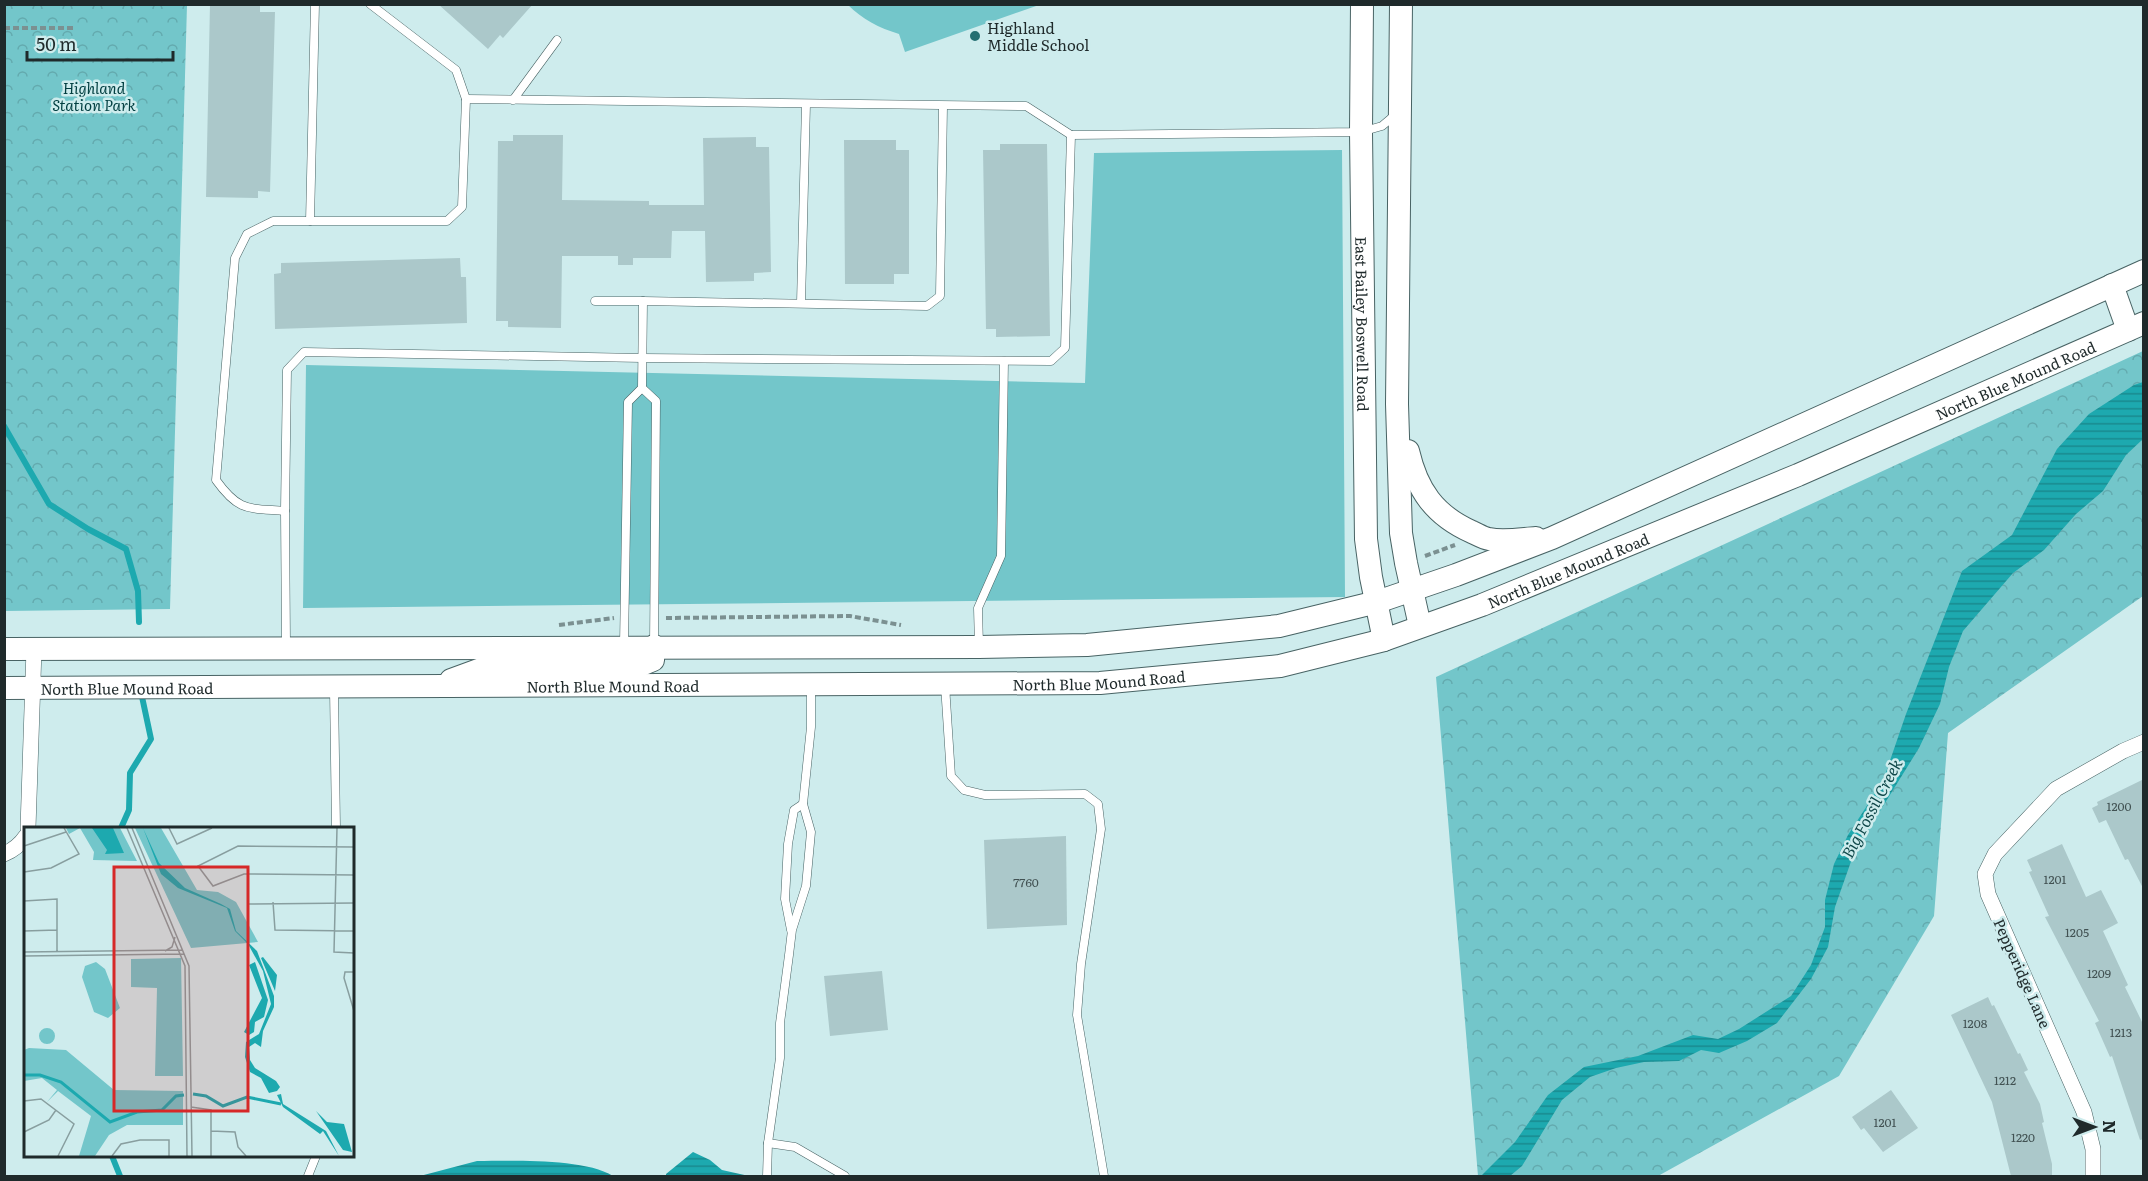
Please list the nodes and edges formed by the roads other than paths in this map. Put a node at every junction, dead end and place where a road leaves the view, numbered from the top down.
1 (315, 4) edge
2 (370, 4) edge
3 (1362, 4) edge
4 (1401, 4) edge
5 (557, 40) dead end
6 (466, 99) junction
7 (513, 100) junction
8 (806, 104) junction
9 (943, 106) junction
10 (1400, 110) junction
11 (1361, 132) junction
12 (1071, 135) junction
13 (310, 221) junction
14 (2144, 271) edge
15 (2112, 285) junction
16 (595, 301) dead end
17 (643, 301) junction
18 (801, 303) junction
19 (2136, 327) edge
20 (642, 358) junction
21 (1004, 361) junction
22 (642, 388) junction
23 (1397, 404) junction
24 (285, 511) junction
25 (1552, 538) junction
26 (1412, 591) junction
27 (1377, 602) junction
28 (1420, 626) junction
29 (1384, 640) junction
30 (624, 646) junction
31 (654, 646) junction
32 (979, 647) junction
33 (286, 648) junction
34 (4, 649) edge
35 (34, 649) junction
36 (945, 684) junction
37 (334, 686) junction
38 (436, 686) junction
39 (811, 686) junction
40 (34, 687) junction
41 (4, 688) edge
42 (2144, 742) edge
43 (803, 804) junction
44 (28, 827) edge
45 (336, 827) edge
46 (24, 839) edge
47 (4, 855) edge
48 (792, 934) junction
49 (768, 1143) junction
50 (315, 1157) edge
51 (308, 1176) edge
52 (767, 1176) edge
53 (845, 1176) edge
54 (1104, 1176) edge
55 (2094, 1176) edge

1 - 13 lane
2 - 6 lane
3 - 11 main road, East Bailey Boswell Road
4 - 10 main road
5 - 7 lane
6 - 7 lane
6 - 13 lane
7 - 8 lane
8 - 9 lane
8 - 18 lane
9 - 12 lane
9 - 18 lane
10 - 11 lane
10 - 23 main road
11 - 12 lane
11 - 27 main road, East Bailey Boswell Road
12 - 21 lane
13 - 24 lane
14 - 15 main road
15 - 19 main road, North Blue Mound Road
15 - 25 main road
16 - 17 lane
17 - 18 lane
17 - 20 lane
19 - 28 main road, North Blue Mound Road
20 - 21 lane
20 - 22 lane
20 - 24 lane
21 - 32 lane
22 - 30 lane
22 - 31 lane
23 - 25 main road
23 - 26 main road
24 - 33 lane
25 - 26 main road
26 - 27 main road
26 - 28 main road
27 - 29 main road, East Bailey Boswell Road
27 - 32 main road
28 - 29 main road, North Blue Mound Road
29 - 36 main road, North Blue Mound Road
30 - 31 main road
30 - 33 main road
31 - 32 main road
31 - 38 main road
33 - 35 main road
34 - 35 main road
35 - 40 street
36 - 39 main road, North Blue Mound Road
36 - 54 lane
37 - 38 main road, North Blue Mound Road
37 - 40 main road, North Blue Mound Road
37 - 45 lane
38 - 39 main road, North Blue Mound Road
39 - 43 lane
40 - 41 main road, North Blue Mound Road
40 - 44 street
42 - 55 street, Pepperidge Lane
43 - 48 lane
43 - 48 lane
46 - 47 street
48 - 49 lane
49 - 52 lane
49 - 53 lane
50 - 51 lane

